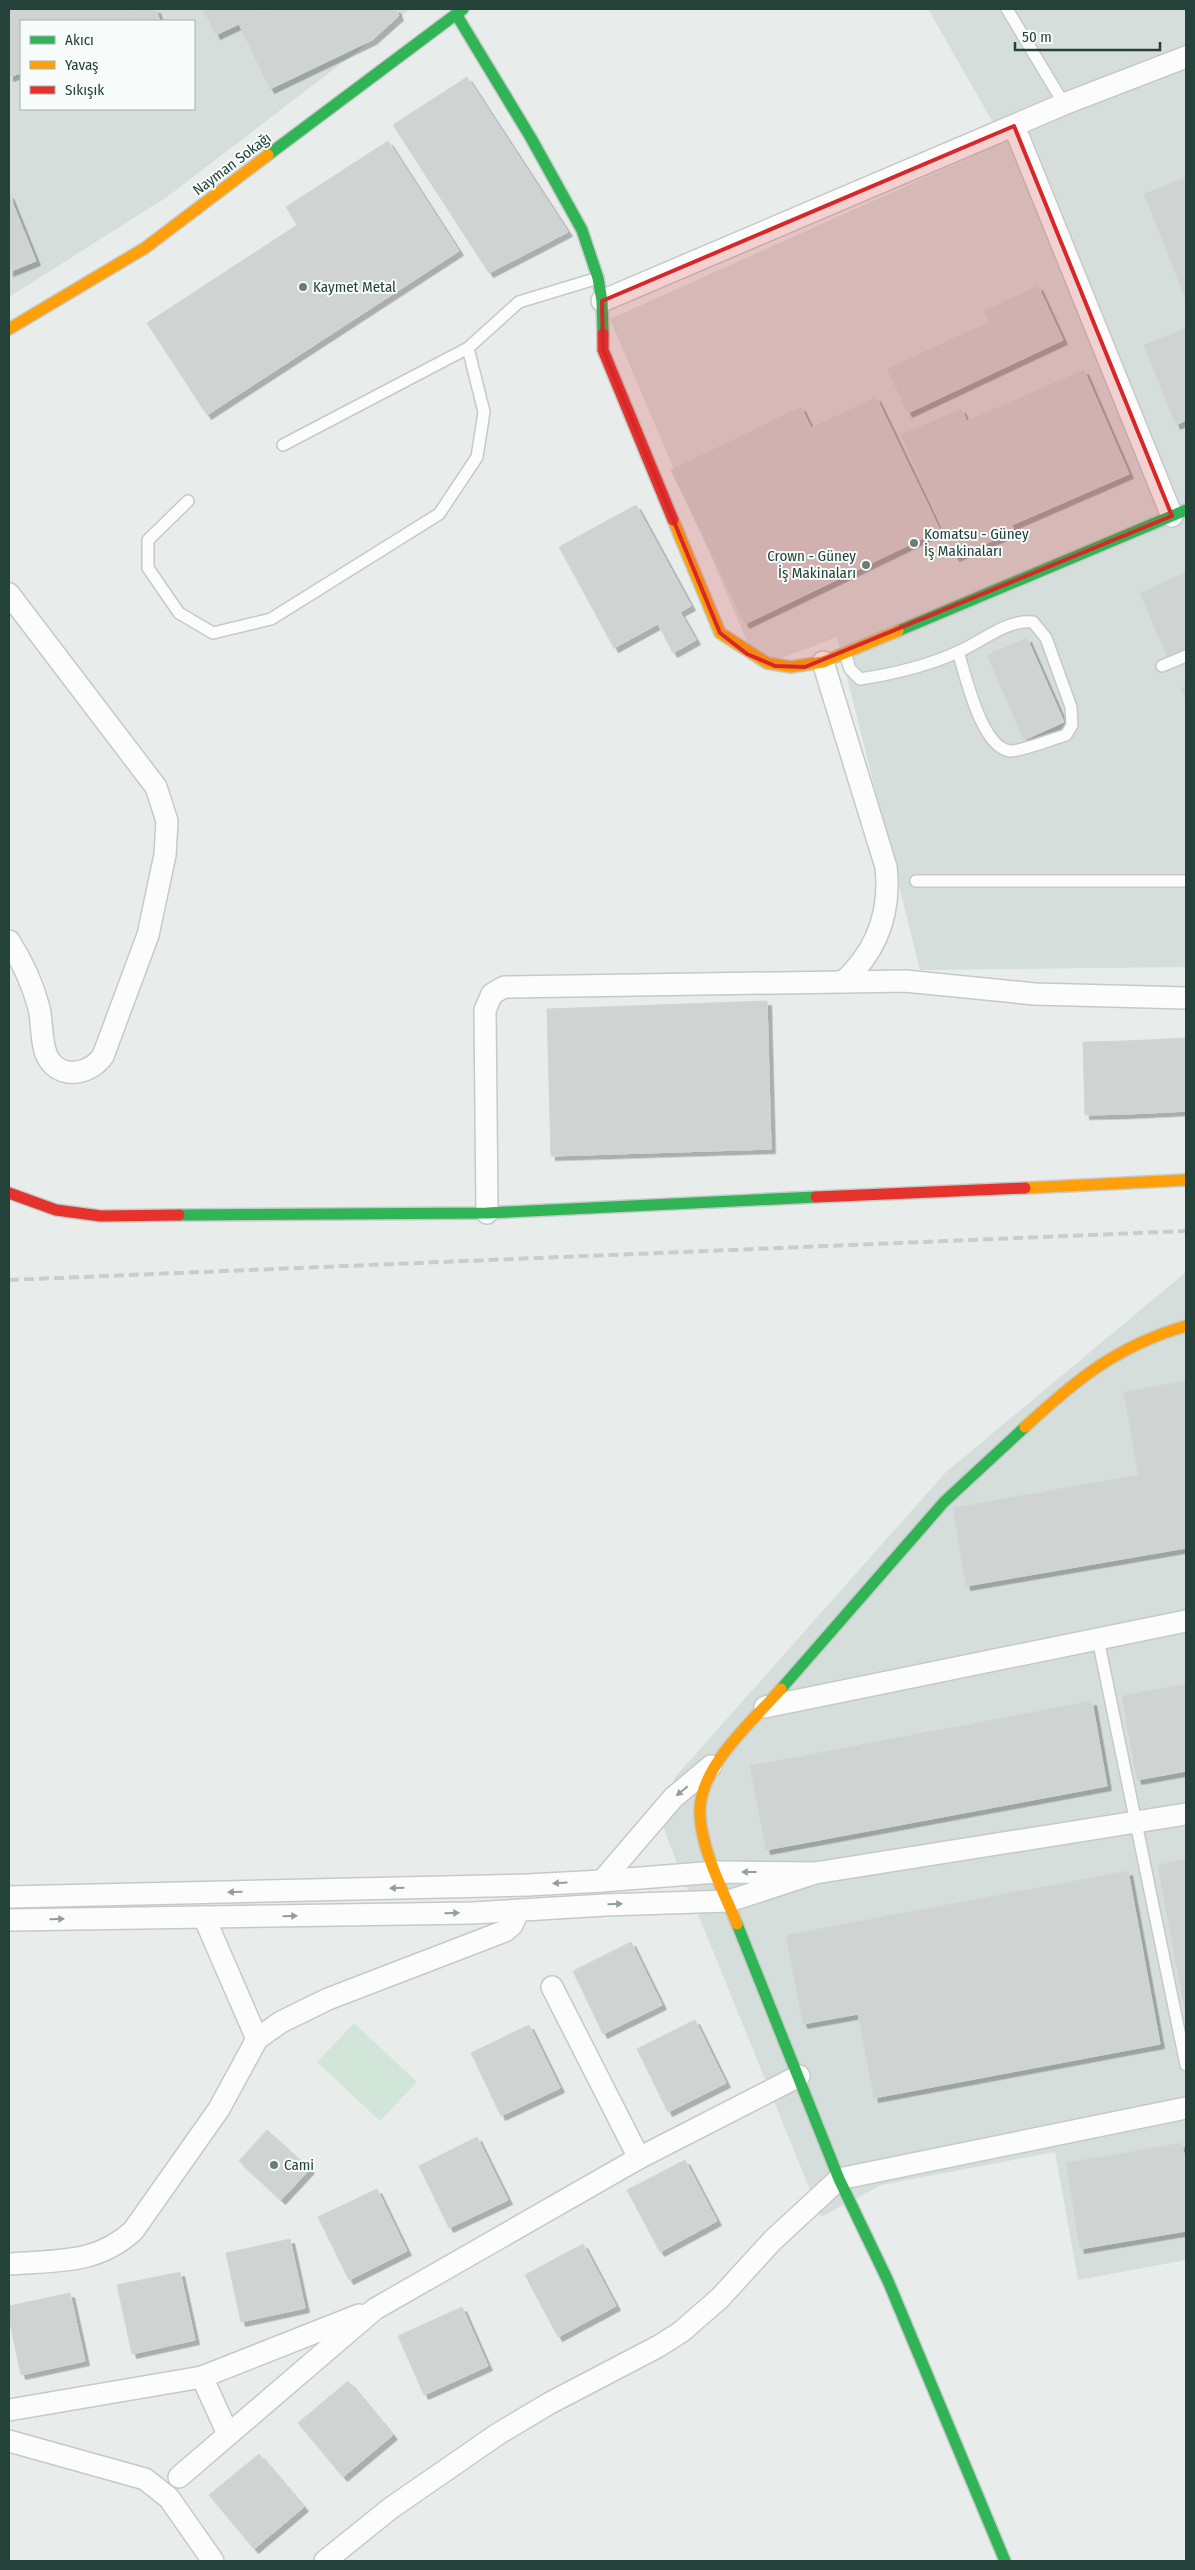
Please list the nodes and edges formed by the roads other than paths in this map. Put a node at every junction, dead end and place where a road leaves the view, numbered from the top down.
1 (1008, 9) edge
2 (459, 11) edge
3 (1186, 57) edge
4 (1064, 104) junction
5 (1014, 126) junction
6 (598, 278) junction
7 (602, 301) junction
8 (9, 329) edge
9 (468, 348) junction
10 (283, 445) dead end
11 (188, 502) dead end
12 (1179, 513) edge
13 (9, 594) edge
14 (958, 652) junction
15 (845, 653) junction
16 (1186, 656) edge
17 (823, 662) junction
18 (1162, 666) dead end
19 (916, 881) dead end
20 (1186, 881) edge
21 (9, 941) edge
22 (843, 982) junction
23 (1186, 998) edge
24 (1186, 1180) edge
25 (9, 1193) edge
26 (487, 1213) junction
27 (1186, 1326) edge
28 (1186, 1621) edge
29 (1098, 1639) junction
30 (765, 1707) junction
31 (719, 1760) junction
32 (1186, 1814) edge
33 (1136, 1823) junction
34 (716, 1872) junction
35 (815, 1873) junction
36 (602, 1880) junction
37 (9, 1897) edge
38 (729, 1902) junction
39 (518, 1911) junction
40 (204, 1917) junction
41 (9, 1920) edge
42 (552, 1987) dead end
43 (256, 2039) junction
44 (1186, 2065) edge
45 (799, 2076) junction
46 (1186, 2108) edge
47 (638, 2158) junction
48 (839, 2179) junction
49 (9, 2264) edge
50 (375, 2309) junction
51 (202, 2377) junction
52 (9, 2410) edge
53 (228, 2434) junction
54 (9, 2441) edge
55 (179, 2477) dead end
56 (213, 2561) edge
57 (325, 2561) edge
58 (1005, 2561) edge

1 - 4 lane
2 - 6 street
2 - 8 street, Nayman Sokağı
3 - 4 street
4 - 5 street
5 - 7 street
5 - 12 street
6 - 7 street
6 - 9 lane
7 - 17 street
9 - 10 lane
9 - 11 lane
12 - 15 street
13 - 21 street
14 - 14 lane
14 - 15 lane
15 - 17 street
16 - 18 lane
17 - 22 street
19 - 20 lane
22 - 23 street
22 - 26 street
24 - 26 street
25 - 26 street
27 - 30 street
28 - 29 street
29 - 30 street
29 - 33 lane
30 - 31 street
31 - 34 street
31 -> 36 street
32 - 33 street
33 - 35 street
33 - 44 lane
35 -> 34 street
34 - 36 street
34 - 38 street
35 - 38 street
36 -> 37 street
39 -> 38 street
38 - 45 street
40 -> 39 street
39 - 43 street
41 -> 40 street
40 - 43 street
42 - 47 street
43 - 49 street
45 - 47 street
45 - 48 street
46 - 48 street
47 - 50 street
48 - 57 street
48 - 58 street
50 - 51 street
50 - 53 street
51 - 52 street
51 - 53 street
53 - 55 street
54 - 56 street

